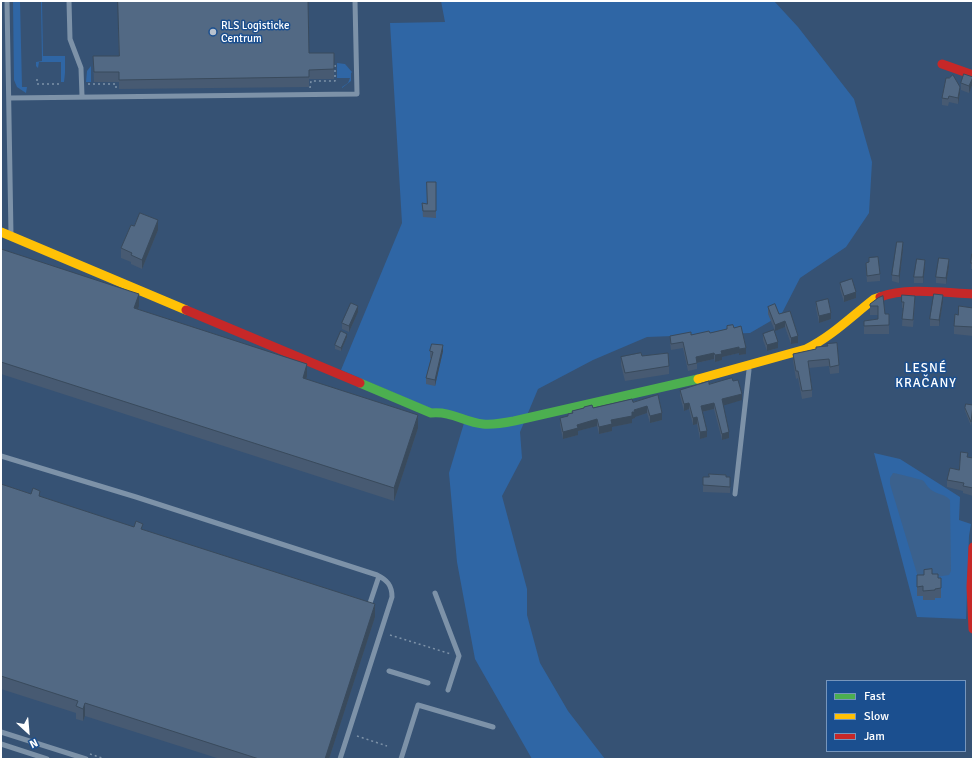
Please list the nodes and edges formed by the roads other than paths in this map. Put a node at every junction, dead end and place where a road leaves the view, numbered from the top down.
1 (7, 1) edge
2 (70, 1) edge
3 (356, 1) edge
4 (942, 64) dead end
5 (973, 75) edge
6 (82, 96) junction
7 (9, 98) junction
8 (1, 232) edge
9 (11, 236) junction
10 (973, 294) edge
11 (748, 366) junction
12 (1, 456) edge
13 (735, 494) dead end
14 (973, 548) edge
15 (379, 576) junction
16 (435, 593) dead end
17 (368, 609) edge
18 (973, 624) edge
19 (973, 629) edge
20 (389, 671) dead end
21 (428, 683) dead end
22 (448, 690) dead end
23 (493, 727) dead end
24 (1, 732) edge
25 (1, 744) edge
26 (47, 759) edge
27 (86, 759) edge
28 (340, 759) edge
29 (401, 759) edge

1 - 7 lane
2 - 6 lane
3 - 6 lane
4 - 5 street
6 - 7 lane
7 - 9 lane
8 - 9 street
9 - 11 street
10 - 11 street
11 - 13 lane
12 - 15 lane
14 - 18 street
15 - 17 lane
15 - 28 lane
16 - 22 lane
18 - 19 street
20 - 21 lane
23 - 29 lane
24 - 27 lane
25 - 26 lane

